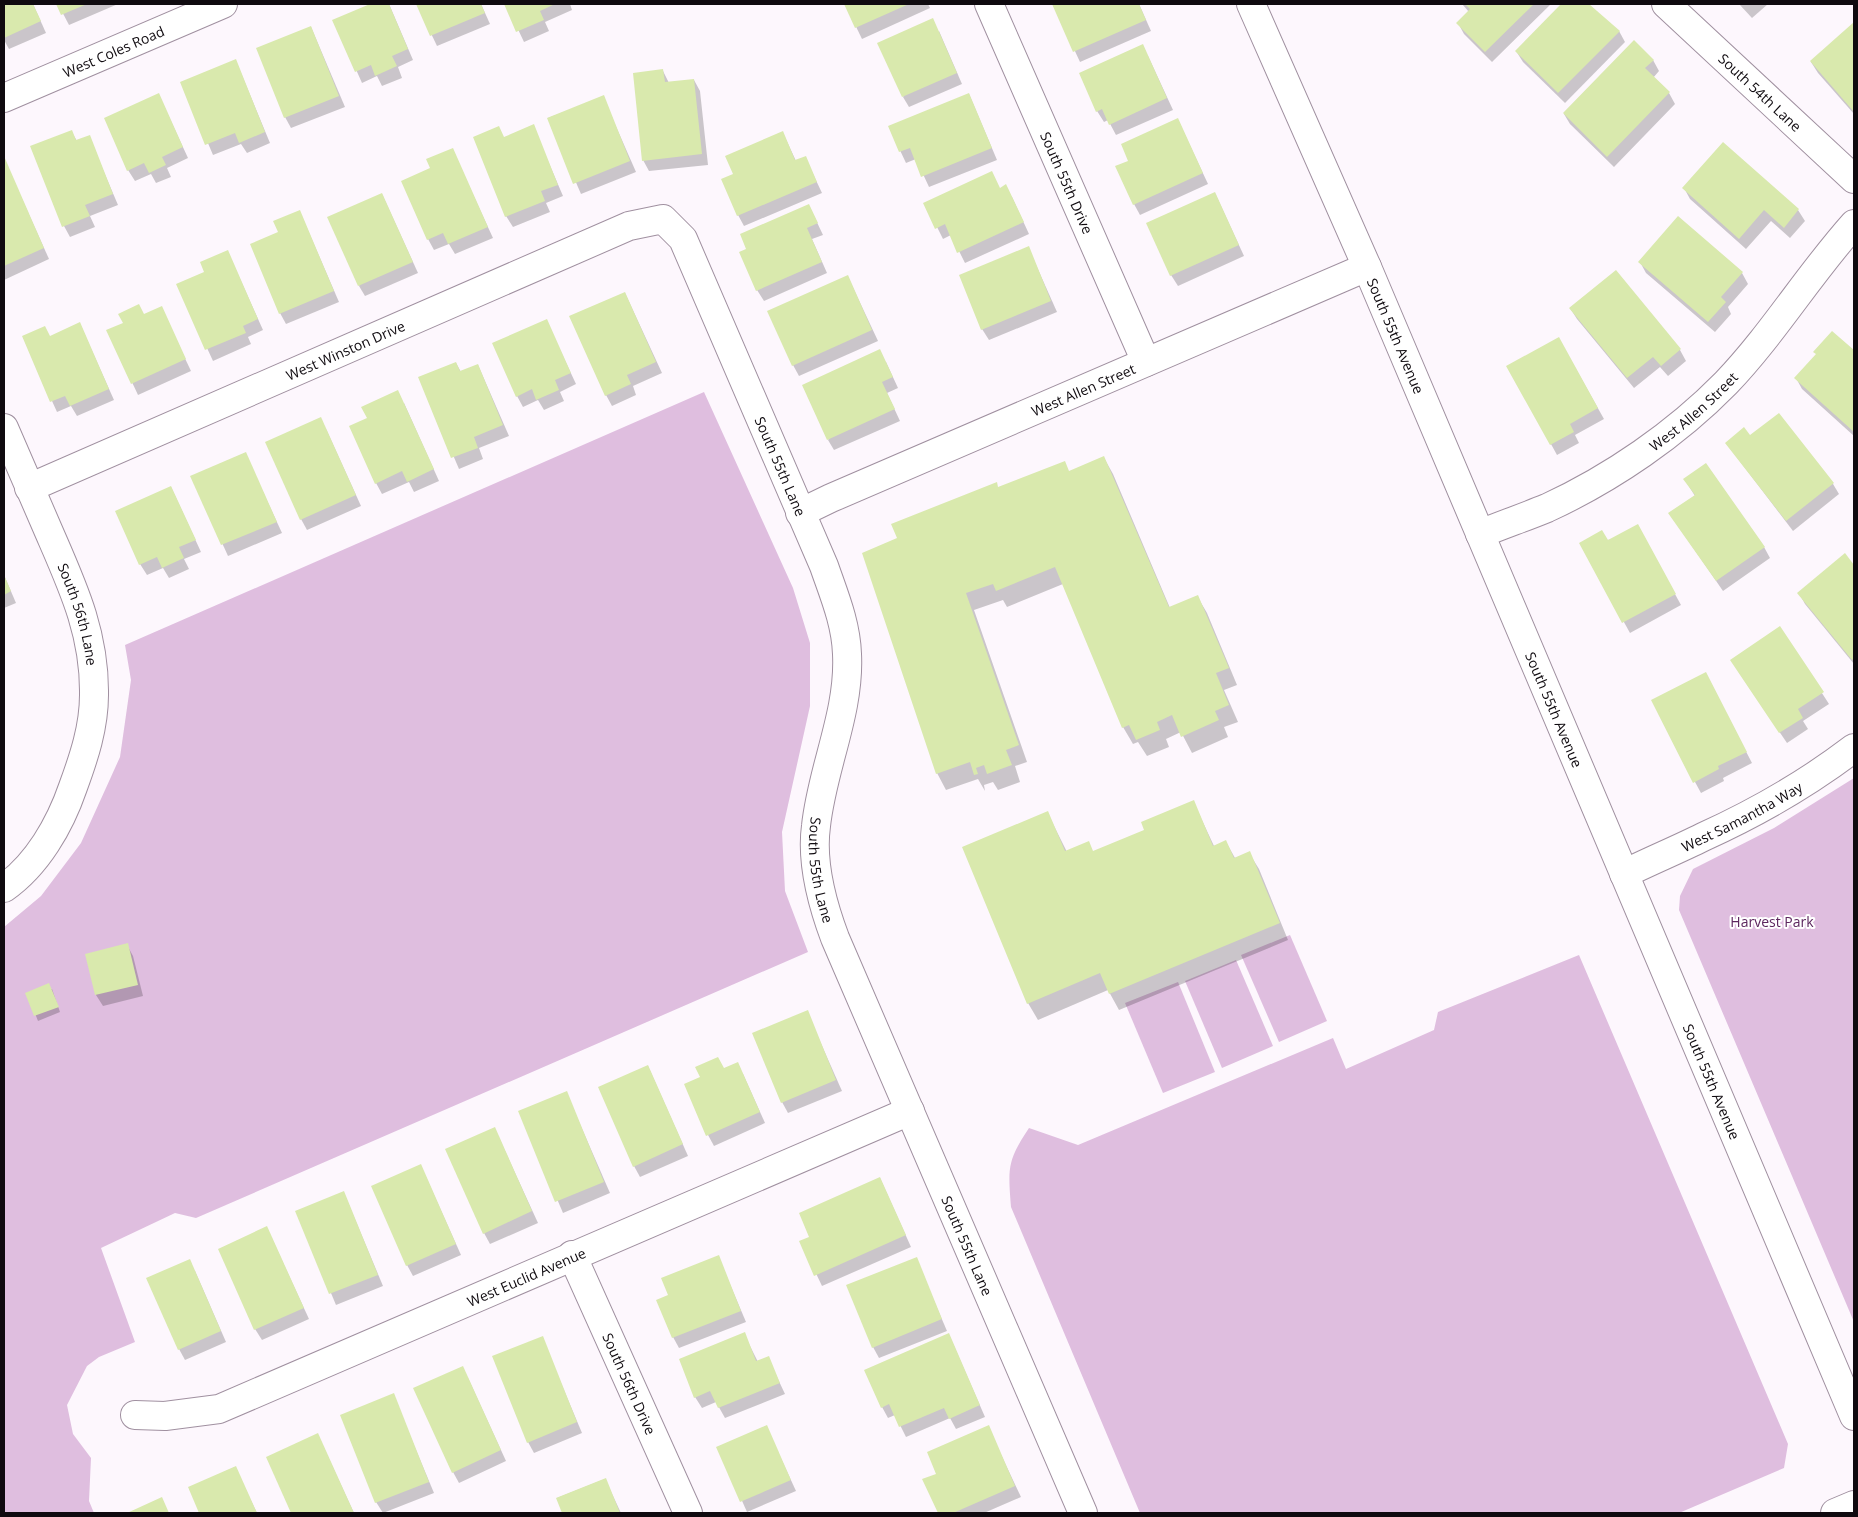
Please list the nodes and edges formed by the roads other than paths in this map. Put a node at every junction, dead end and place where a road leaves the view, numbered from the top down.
1 (223, 4) edge
2 (989, 4) edge
3 (1251, 4) edge
4 (1666, 4) edge
5 (4, 98) edge
6 (1854, 179) edge
7 (663, 219) joint
8 (1854, 224) edge
9 (1367, 267) junction
10 (1146, 362) junction
11 (4, 428) edge
12 (29, 488) junction
13 (800, 513) junction
14 (1480, 534) junction
15 (1854, 748) edge
16 (1624, 874) junction
17 (4, 888) edge
18 (910, 1111) junction
19 (572, 1255) junction
20 (136, 1414) dead end
21 (1854, 1416) edge
22 (1854, 1505) edge
23 (688, 1513) edge
24 (1083, 1513) edge
25 (1835, 1513) edge

1 - 5 street, West Coles Road
2 - 10 street, South 55th Drive
3 - 9 street, South 55th Avenue
4 - 6 street, South 54th Lane
7 - 12 street, West Winston Drive
7 - 13 street, South 55th Lane
8 - 14 street, West Allen Street
9 - 10 street, West Allen Street
9 - 14 street, South 55th Avenue
10 - 13 street, West Allen Street
11 - 12 street, South 56th Lane
12 - 17 street, South 56th Lane
13 - 18 street, South 55th Lane
14 - 16 street, South 55th Avenue
15 - 16 street, West Samantha Way
16 - 21 street, South 55th Avenue
18 - 19 street, West Euclid Avenue
18 - 24 street, South 55th Lane
19 - 20 street, West Euclid Avenue
19 - 23 street, South 56th Drive
22 - 25 street

